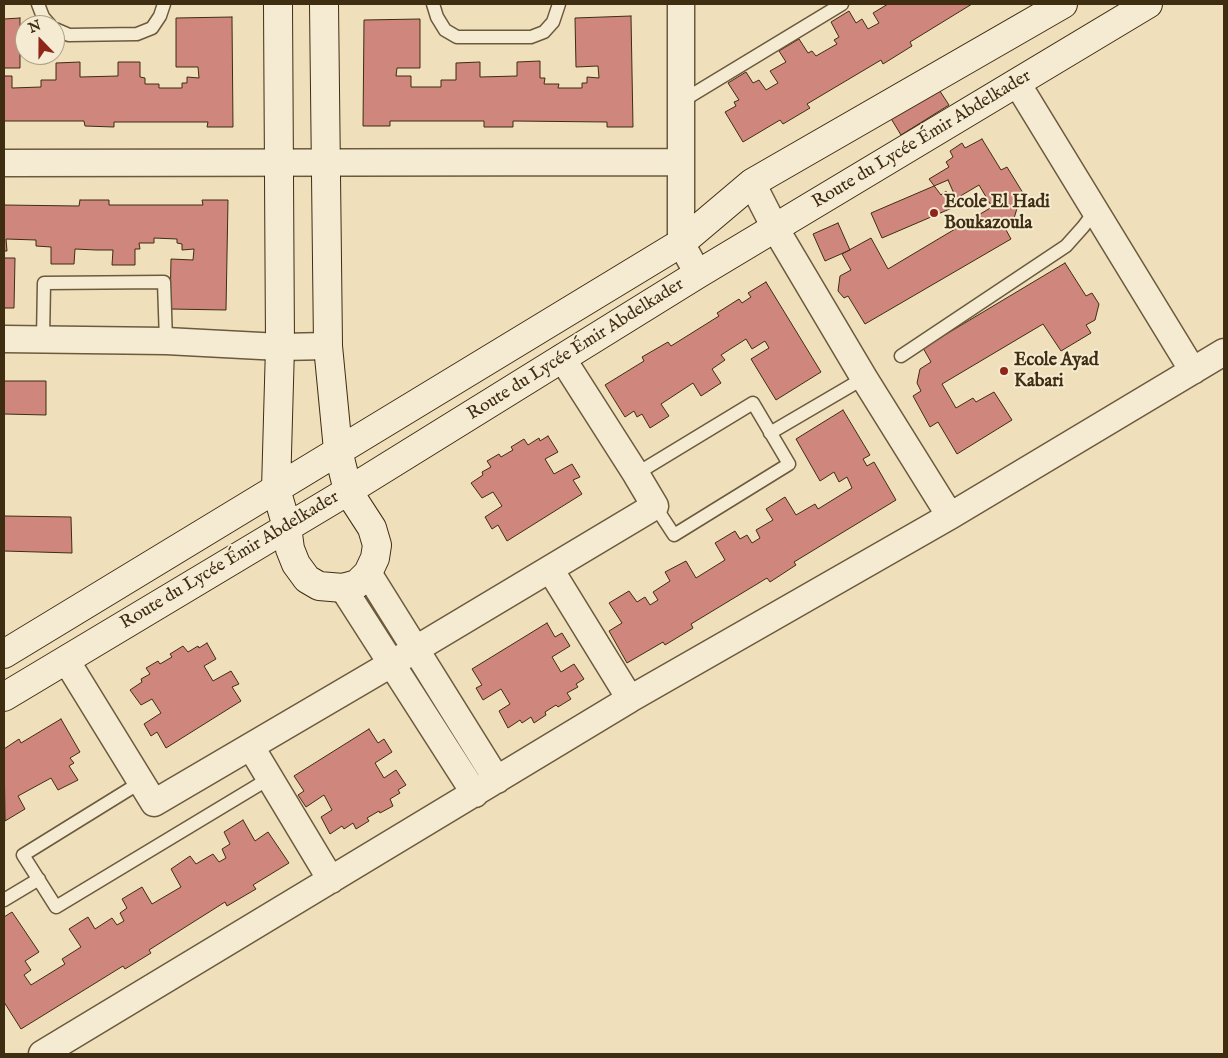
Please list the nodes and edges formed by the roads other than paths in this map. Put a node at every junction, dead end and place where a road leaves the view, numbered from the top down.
1 (164, 4) edge
2 (278, 4) edge
3 (324, 4) edge
4 (433, 4) edge
5 (559, 4) edge
6 (681, 4) edge
7 (842, 4) edge
8 (1062, 4) edge
9 (1148, 4) edge
10 (65, 33) edge
11 (1017, 83) junction
12 (682, 101) junction
13 (4, 162) edge
14 (280, 162) junction
15 (325, 162) junction
16 (681, 162) junction
17 (752, 183) junction
18 (1095, 211) junction
19 (775, 228) junction
20 (681, 243) junction
21 (698, 274) junction
22 (4, 339) edge
23 (43, 339) junction
24 (166, 341) junction
25 (328, 346) junction
26 (280, 347) junction
27 (1224, 352) edge
28 (901, 356) dead end
29 (562, 358) junction
30 (1193, 371) junction
31 (864, 378) junction
32 (770, 433) junction
33 (338, 450) junction
34 (636, 474) junction
35 (276, 489) junction
36 (348, 491) junction
37 (655, 506) junction
38 (950, 516) junction
39 (288, 527) junction
40 (550, 569) junction
41 (368, 573) junction
42 (343, 588) junction
43 (415, 649) junction
44 (4, 654) edge
45 (66, 660) junction
46 (391, 664) junction
47 (4, 697) edge
48 (630, 699) junction
49 (251, 747) junction
50 (270, 778) junction
51 (497, 780) junction
52 (141, 782) junction
53 (474, 794) junction
54 (39, 879) junction
55 (331, 880) junction
56 (4, 900) edge
57 (42, 1054) edge

1 - 10 lane
2 - 14 street
3 - 15 street
4 - 5 lane
6 - 12 street
7 - 12 lane
8 - 17 street, Route du Lycée Émir Abdelkader
9 - 11 street, Route du Lycée Émir Abdelkader
11 - 18 street
11 - 19 street, Route du Lycée Émir Abdelkader
12 - 16 street
13 - 14 street
14 - 15 street
14 - 26 street
15 - 16 street
15 - 25 street
16 - 20 street
17 - 19 street
17 - 20 street, Route du Lycée Émir Abdelkader
18 - 28 lane
18 - 30 street
19 - 21 street, Route du Lycée Émir Abdelkader
19 - 31 street
20 - 21 street
20 - 33 street, Route du Lycée Émir Abdelkader
21 - 29 street, Route du Lycée Émir Abdelkader
22 - 23 street
23 - 24 street
23 - 24 lane
24 - 26 street
25 - 26 street
25 - 33 street
26 - 35 street
27 - 30 street
29 - 34 street
29 - 36 street, Route du Lycée Émir Abdelkader
30 - 38 street
31 - 32 lane
31 - 38 street
32 - 34 lane
32 - 37 lane
33 - 35 street, Route du Lycée Émir Abdelkader
33 - 36 street
34 - 37 street
35 - 39 street
35 - 44 street, Route du Lycée Émir Abdelkader
36 - 39 street, Route du Lycée Émir Abdelkader
36 - 41 street
37 - 40 street
38 - 48 street
39 - 42 street
39 - 45 street, Route du Lycée Émir Abdelkader
40 - 43 street
40 - 48 street
41 - 42 street
41 - 43 street
42 - 46 street
43 - 46 street
43 - 51 street
45 - 47 street, Route du Lycée Émir Abdelkader
45 - 52 street
46 - 49 street
46 - 53 street
48 - 51 street
49 - 50 street
49 - 52 street
50 - 54 lane
50 - 55 street
51 - 53 street
52 - 54 lane
53 - 55 street
54 - 56 lane
55 - 57 street

